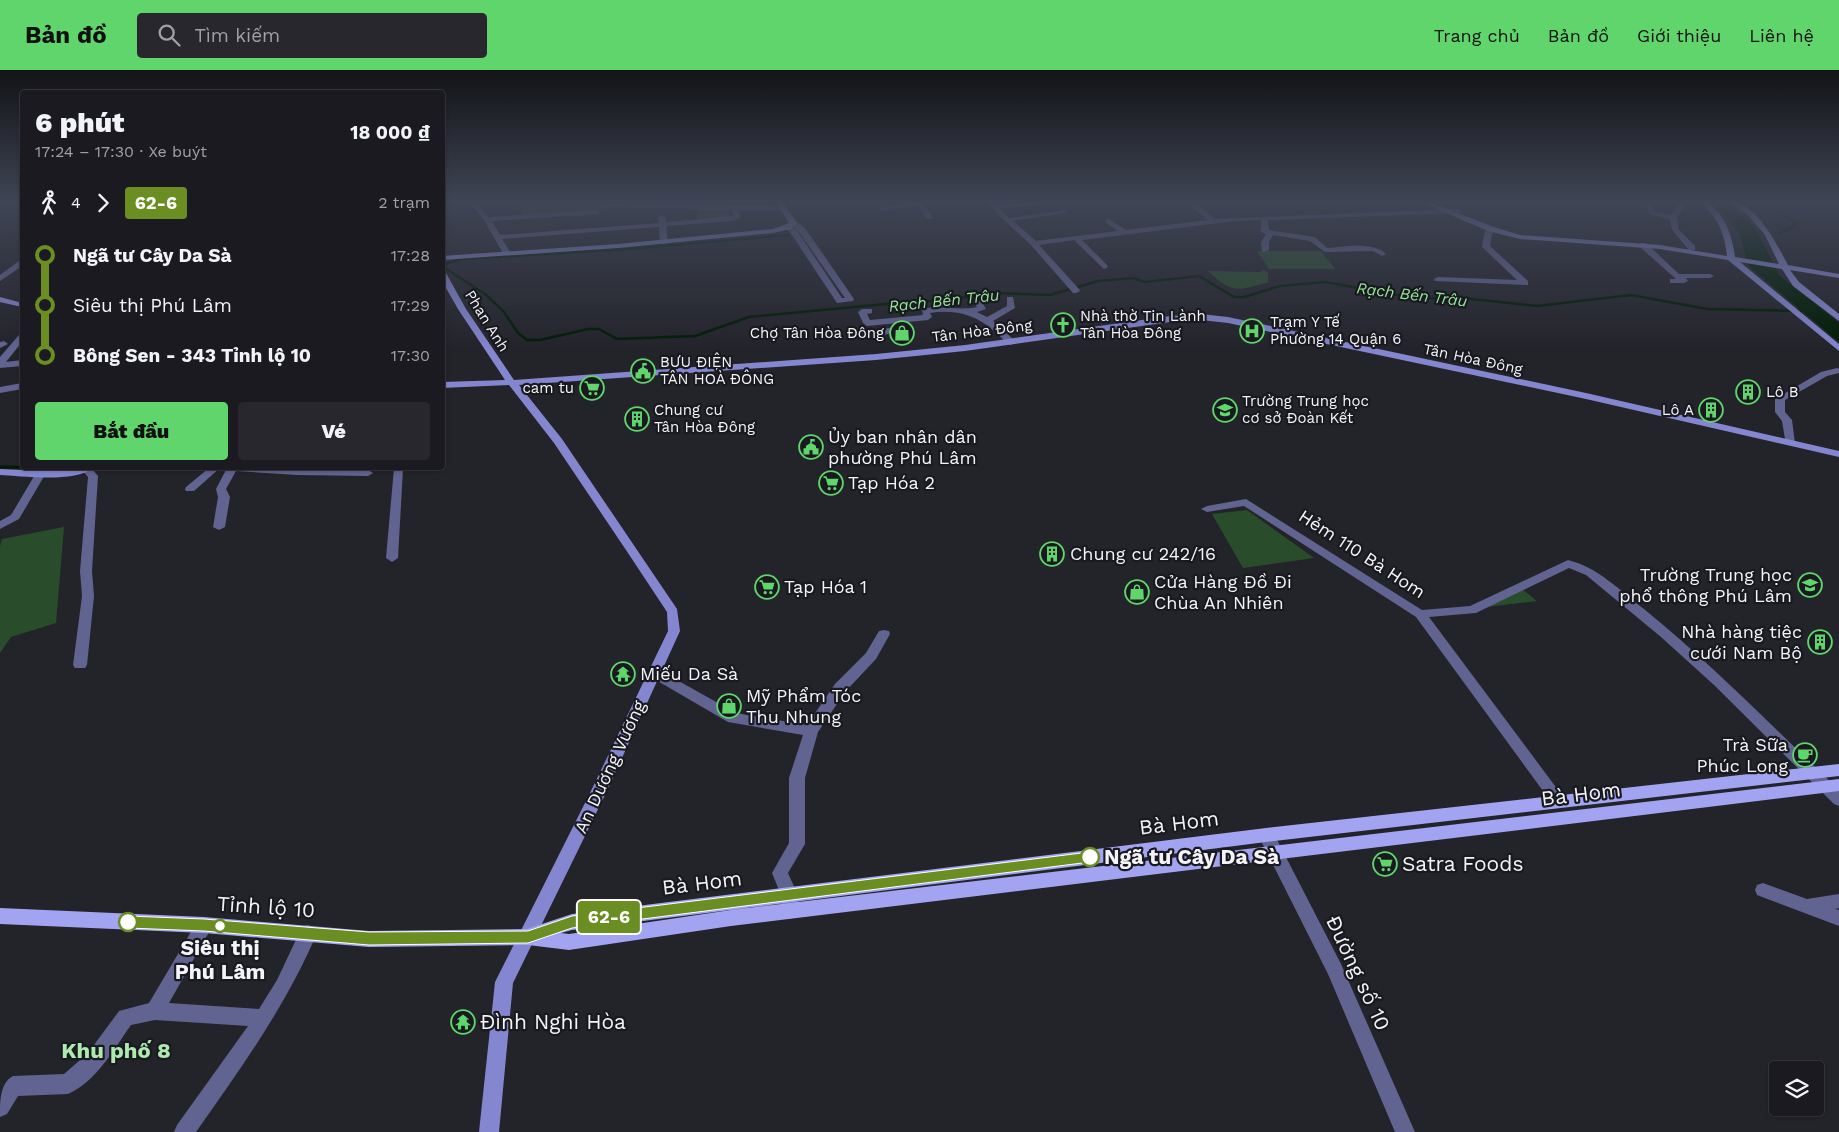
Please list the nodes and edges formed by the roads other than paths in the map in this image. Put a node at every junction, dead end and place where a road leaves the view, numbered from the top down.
1 (528, 252) edge
2 (807, 252) edge
3 (817, 252) edge
4 (1042, 252) edge
5 (1089, 252) edge
6 (1378, 252) edge
7 (1491, 252) edge
8 (1649, 252) edge
9 (1693, 252) edge
10 (1709, 252) edge
11 (1733, 252) edge
12 (1775, 252) edge
13 (507, 253) joint
14 (1382, 254) dead end
15 (1735, 257) junction
16 (445, 258) edge
17 (20, 264) edge
18 (1781, 265) junction
19 (1104, 267) dead end
20 (1839, 272) edge
21 (1710, 276) dead end
22 (1839, 276) edge
23 (445, 278) edge
24 (0, 279) edge
25 (1438, 279) dead end
26 (1074, 288) dead end
27 (0, 299) edge
28 (1010, 299) dead end
29 (977, 301) dead end
30 (20, 304) edge
31 (869, 311) dead end
32 (971, 314) junction
33 (1839, 318) edge
34 (900, 320) junction
35 (988, 320) junction
36 (904, 330) dead end
37 (889, 331) dead end
38 (861, 337) dead end
39 (20, 339) edge
40 (1012, 342) junction
41 (1839, 348) edge
42 (20, 363) edge
43 (0, 364) edge
44 (1837, 371) dead end
45 (512, 382) junction
46 (445, 385) edge
47 (20, 386) edge
48 (0, 390) edge
49 (1790, 443) junction
50 (1839, 454) edge
51 (20, 469) edge
52 (25, 470) edge
53 (72, 470) edge
54 (88, 470) edge
55 (213, 470) edge
56 (232, 470) edge
57 (287, 470) edge
58 (398, 470) edge
59 (0, 472) edge
60 (368, 473) dead end
61 (41, 474) junction
62 (190, 489) dead end
63 (1207, 509) dead end
64 (0, 526) edge
65 (219, 527) dead end
66 (392, 558) dead end
67 (1420, 614) junction
68 (884, 634) dead end
69 (80, 666) dead end
70 (654, 673) junction
71 (811, 731) junction
72 (1839, 770) edge
73 (1812, 773) junction
74 (1833, 786) edge
75 (1839, 800) edge
76 (1559, 802) junction
77 (1266, 835) junction
78 (1276, 854) junction
79 (1763, 890) dead end
80 (1839, 900) edge
81 (789, 903) junction
82 (1807, 906) junction
83 (0, 916) edge
84 (1839, 918) edge
85 (204, 925) junction
86 (308, 933) junction
87 (528, 937) junction
88 (155, 1011) junction
89 (264, 1018) junction
90 (0, 1107) edge
91 (184, 1132) edge
92 (489, 1132) edge
93 (1405, 1132) edge

1 - 13 street
2 - 3 street
4 - 26 street
5 - 19 street
6 - 14 street
7 - 25 street
8 - 21 street
9 - 15 street
10 - 15 street
11 - 15 street
12 - 18 street
13 - 16 street
15 - 18 street
15 - 41 street
17 - 24 street
18 - 20 street
18 - 22 street
18 - 33 street
23 - 45 street, Phan Anh
27 - 30 street
28 - 35 street
29 - 32 street
31 - 34 street
32 - 34 street
32 - 35 street
34 - 36 street
35 - 40 street
37 - 38 street
39 - 43 street
40 - 45 street, Tân Hòa Đông
40 - 49 street, Tân Hòa Đông
42 - 43 street
44 - 49 street
45 - 46 street, Tân Hòa Đông
45 - 70 street, An Dương Vương
47 - 48 street
49 - 50 street, Tân Hòa Đông
51 - 59 street
52 - 61 street
53 - 61 street
54 - 69 street
55 - 62 street
56 - 65 street
57 - 60 street
58 - 66 street
61 - 64 street
63 - 67 street, Hẻm 110 Bà Hom
67 - 73 street
67 - 76 street, Hẻm 110 Bà Hom
68 - 71 street
70 - 71 street
70 - 87 street, An Dương Vương
71 - 81 street
72 - 73 main road, Bà Hom
73 - 74 street
73 - 76 main road, Bà Hom
74 - 75 street
74 - 78 main road, Bà Hom
76 - 77 main road, Bà Hom
77 - 78 street, Đường số 10
77 - 81 main road, Bà Hom
78 - 81 main road, Bà Hom
78 - 93 street, Đường số 10
79 - 82 street
80 - 82 street
81 - 87 main road, Bà Hom
82 - 84 street
83 - 85 main road, Tỉnh lộ 10
85 - 86 main road, Tỉnh lộ 10
85 - 88 street
86 - 87 main road, Tỉnh lộ 10
86 - 89 street
87 - 92 street, An Dương Vương
88 - 89 street
88 - 90 street
89 - 91 street

